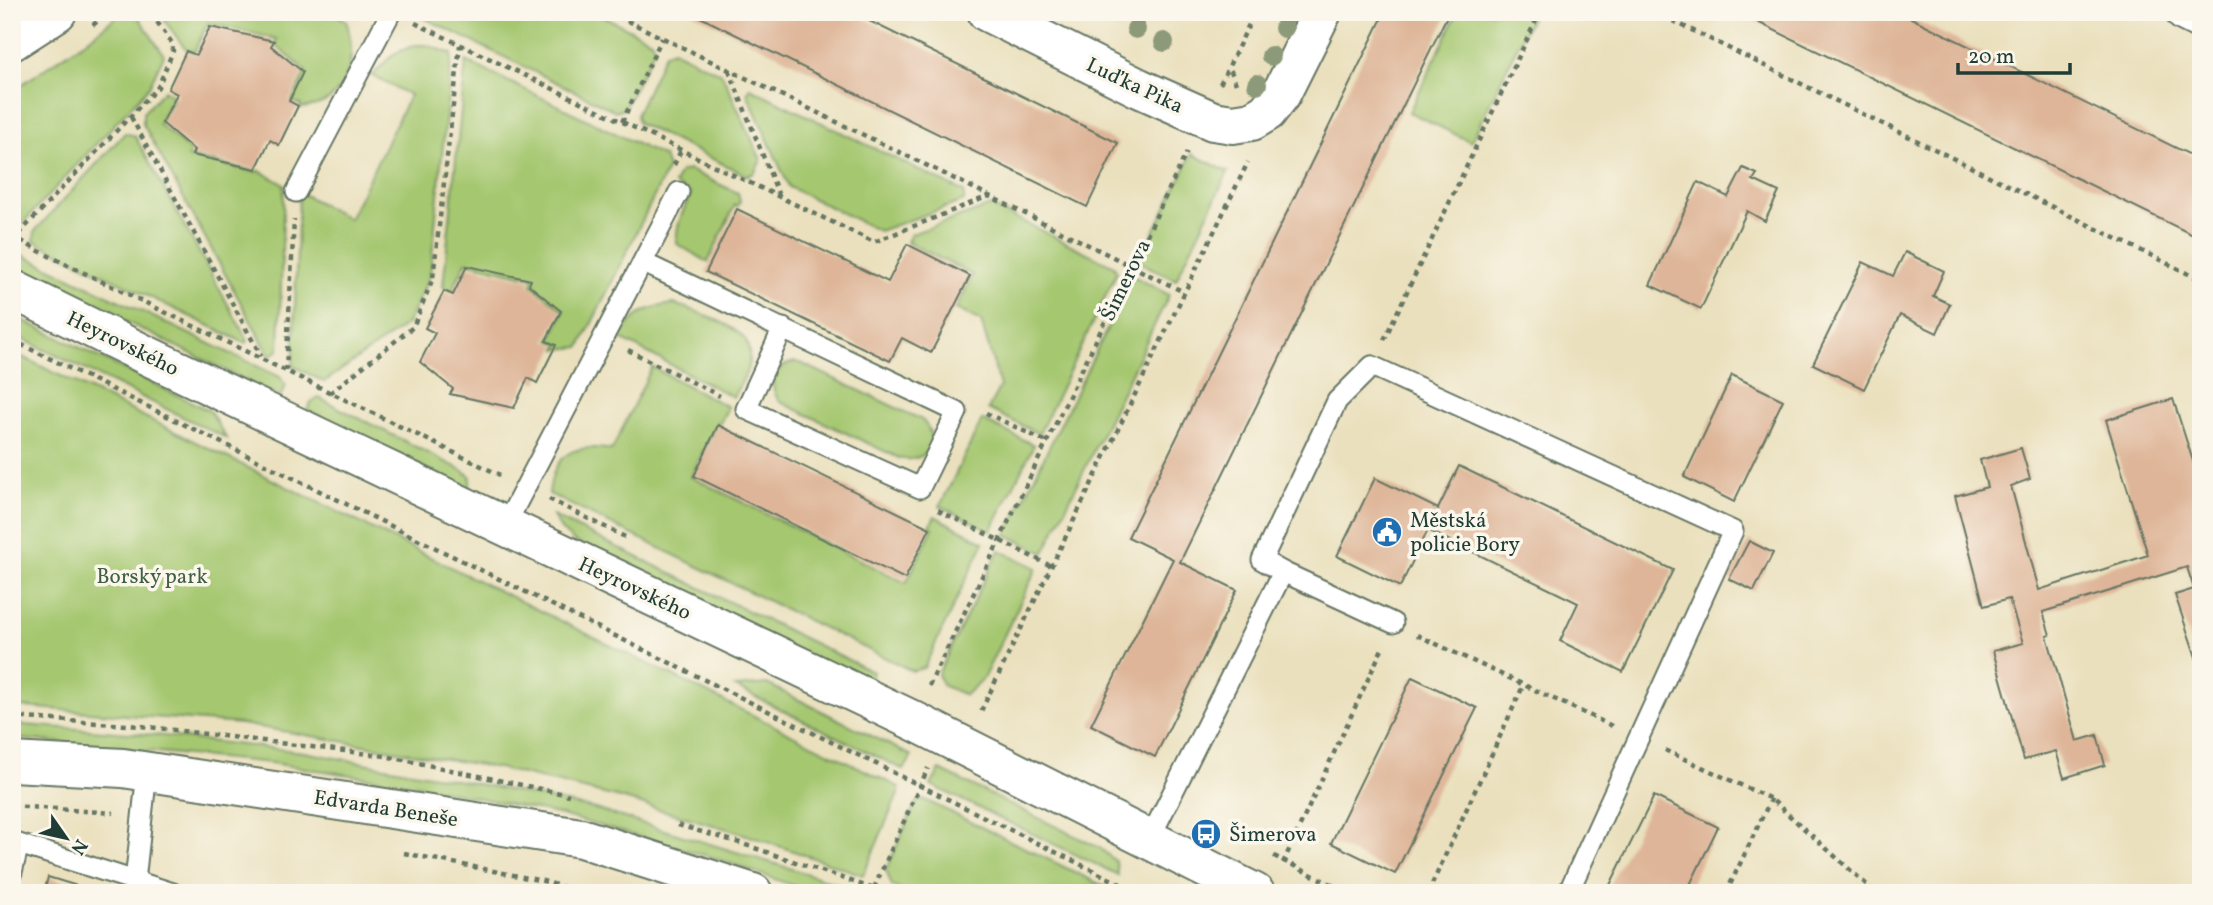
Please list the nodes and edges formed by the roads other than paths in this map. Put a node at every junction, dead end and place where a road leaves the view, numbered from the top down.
1 (57, 12) edge
2 (1322, 12) edge
3 (2185, 12) edge
4 (996, 14) edge
5 (397, 15) edge
6 (2201, 20) edge
7 (12, 41) edge
8 (296, 192) road end
9 (679, 192) dead end
10 (644, 264) junction
11 (12, 289) edge
12 (783, 328) junction
13 (505, 526) junction
14 (1283, 572) junction
15 (1393, 623) road end
16 (12, 762) edge
17 (147, 772) junction
18 (1149, 840) junction
19 (12, 872) edge
20 (135, 881) junction
21 (1267, 882) edge
22 (173, 893) edge
23 (753, 893) edge
24 (1567, 893) edge

1 - 7 street
2 - 4 street, Luďka Pika
3 - 6 street
5 - 8 lane
9 - 10 lane
10 - 12 lane
10 - 13 lane
11 - 13 street, Heyrovského
12 - 12 lane
13 - 18 street, Heyrovského
14 - 15 lane
14 - 18 lane
14 - 24 lane
16 - 17 street, Edvarda Beneše
17 - 20 lane
17 - 23 street, Edvarda Beneše
18 - 21 street, Heyrovského
19 - 20 lane
20 - 22 lane

